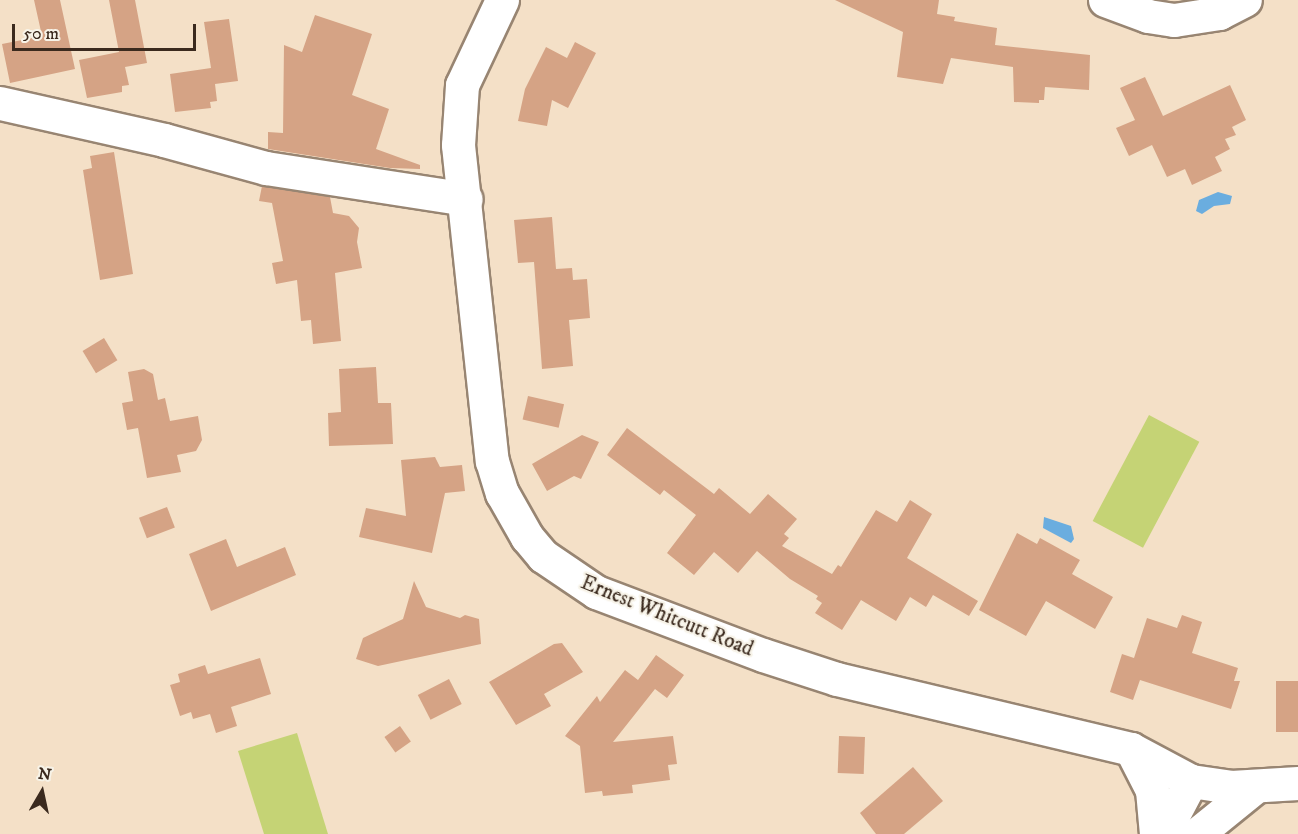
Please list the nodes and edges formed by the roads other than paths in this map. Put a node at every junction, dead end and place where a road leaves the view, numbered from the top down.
1 (502, 0) edge
2 (1105, 0) edge
3 (1245, 0) edge
4 (0, 104) edge
5 (466, 199) junction
6 (1131, 749) junction
7 (1191, 781) junction
8 (1298, 783) edge
9 (1255, 787) junction
10 (1156, 834) edge
11 (1163, 834) edge
12 (1197, 834) edge

1 - 5 street, Ernest Whitcutt Road
2 - 3 street
4 - 5 street
5 - 6 street, Ernest Whitcutt Road
6 - 7 street, Ernest Whitcutt Road
6 - 10 street
7 - 9 street, Ernest Whitcutt Road
7 - 11 street
8 - 9 street, Ernest Whitcutt Road
9 - 12 street

